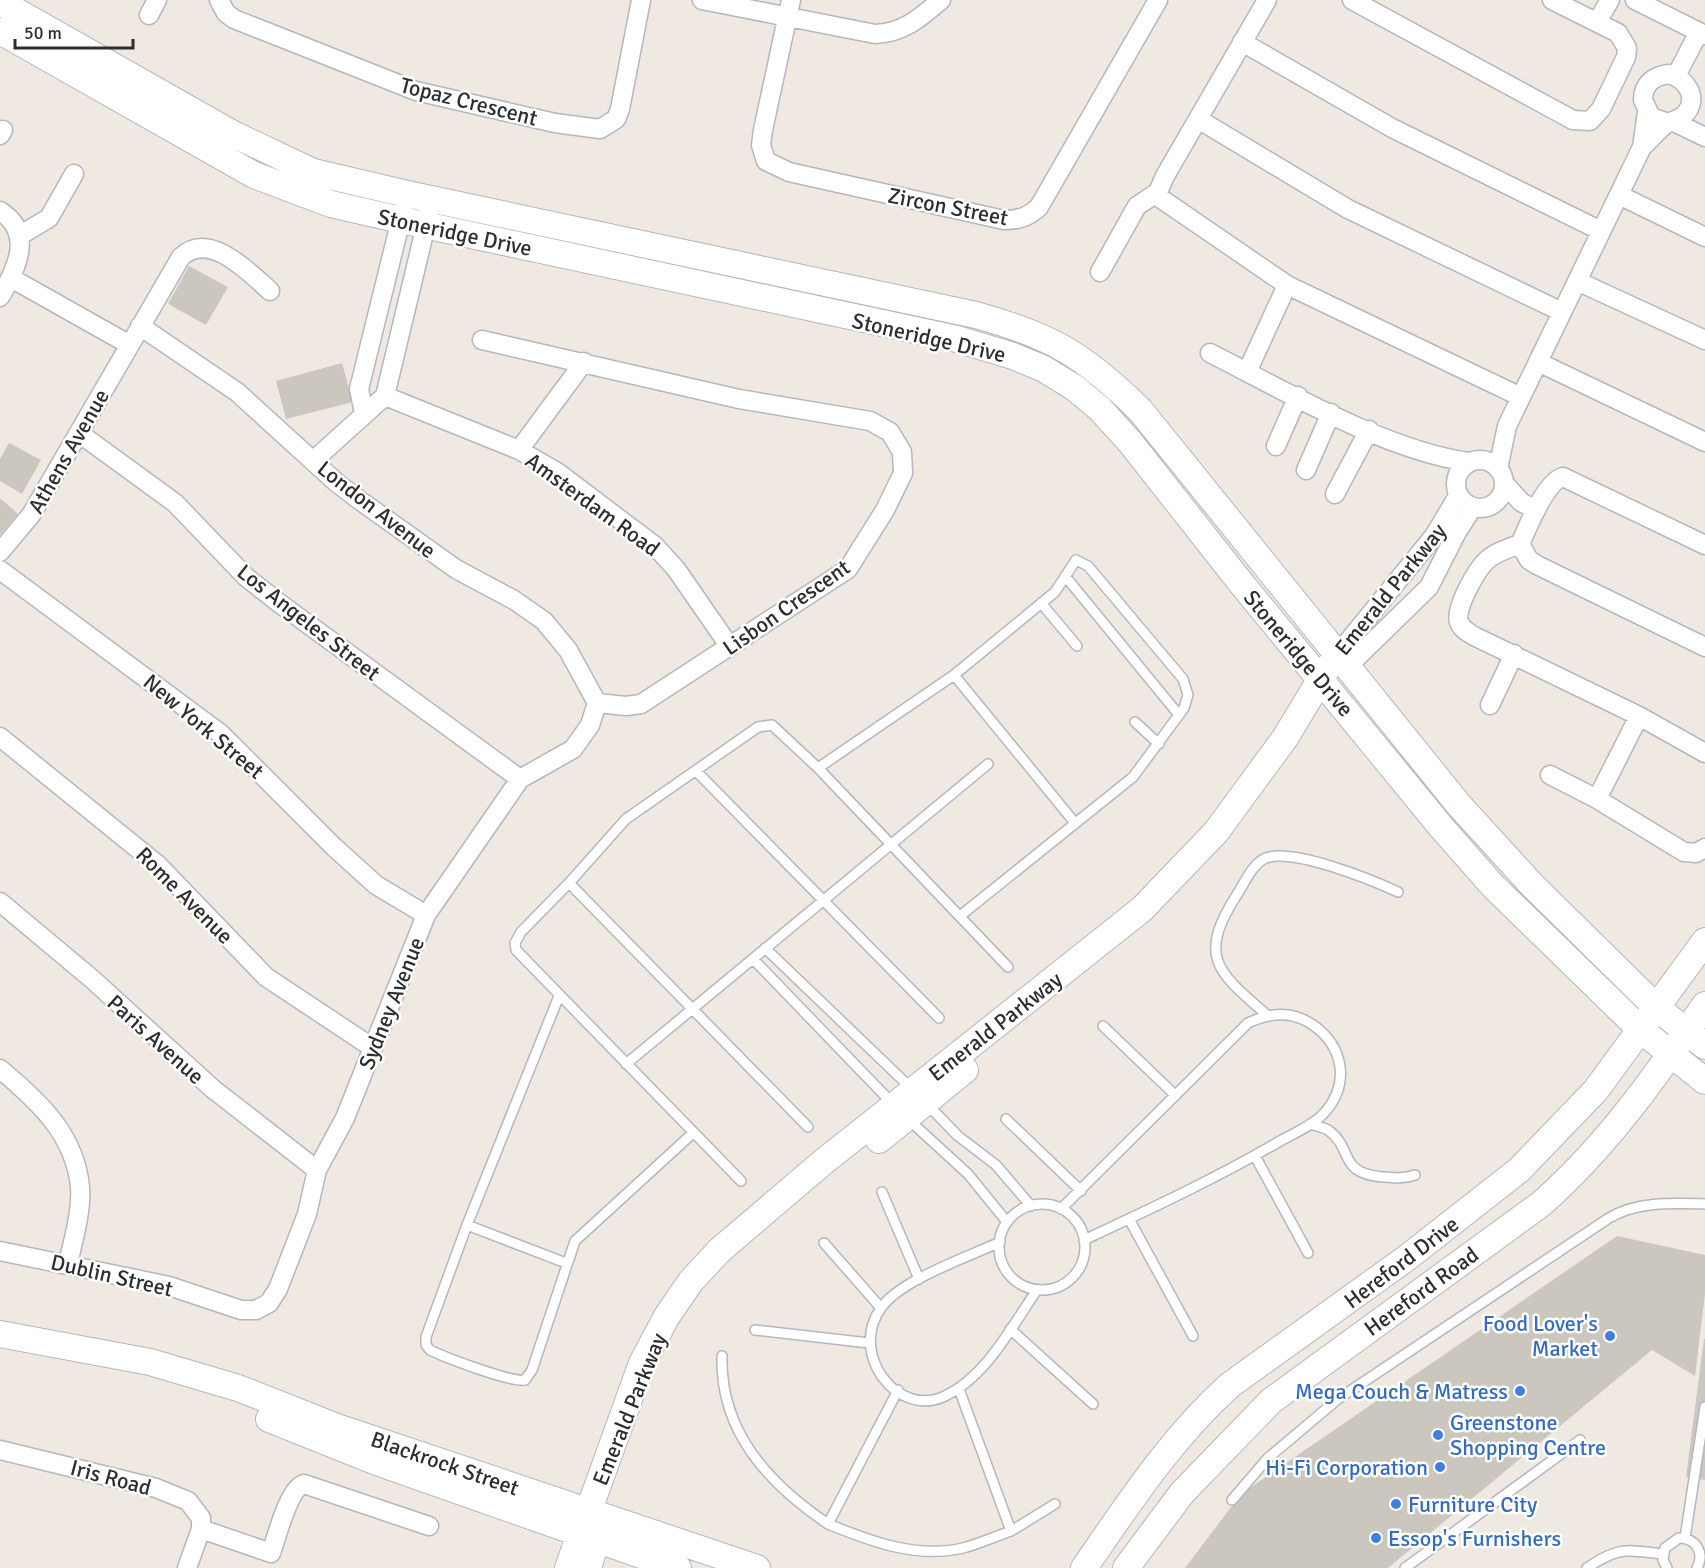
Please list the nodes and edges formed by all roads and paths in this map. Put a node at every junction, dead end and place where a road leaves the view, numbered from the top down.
1 (219, 0) edge
2 (641, 0) edge
3 (702, 0) edge
4 (941, 0) edge
5 (1158, 0) edge
6 (1267, 0) edge
7 (1352, 0) edge
8 (1552, 0) edge
9 (1610, 0) edge
10 (1635, 0) edge
11 (0, 2) edge
12 (789, 8) edge
13 (1597, 22) junction
14 (0, 31) edge
15 (1702, 34) edge
16 (1242, 42) junction
17 (1618, 75) junction
18 (1676, 76) junction
19 (1645, 88) junction
20 (1647, 112) junction
21 (1198, 119) junction
22 (1671, 122) junction
23 (1705, 137) edge
24 (1642, 147) junction
25 (74, 174) dead end
26 (1158, 192) junction
27 (407, 194) junction
28 (1619, 195) junction
29 (432, 200) junction
30 (0, 211) edge
31 (413, 223) junction
32 (1601, 231) junction
33 (19, 236) junction
34 (1705, 237) edge
35 (1100, 272) dead end
36 (11, 278) junction
37 (1577, 280) junction
38 (1287, 285) junction
39 (270, 291) dead end
40 (0, 297) edge
41 (1562, 312) junction
42 (140, 326) junction
43 (482, 340) dead end
44 (1705, 340) edge
45 (130, 345) junction
46 (1210, 353) dead end
47 (584, 362) junction
48 (1538, 362) junction
49 (1247, 372) junction
50 (385, 396) junction
51 (1298, 396) junction
52 (1521, 397) junction
53 (364, 413) junction
54 (1331, 413) junction
55 (1508, 426) junction
56 (1369, 430) junction
57 (79, 433) junction
58 (1705, 442) edge
59 (1276, 446) dead end
60 (519, 450) junction
61 (1435, 457) junction
62 (314, 460) junction
63 (1473, 461) junction
64 (1306, 470) dead end
65 (1501, 476) junction
66 (1457, 488) junction
67 (1335, 494) dead end
68 (1494, 504) junction
69 (1529, 506) junction
70 (1473, 507) junction
71 (1520, 544) junction
72 (1705, 545) edge
73 (0, 552) edge
74 (0, 570) edge
75 (1065, 576) junction
76 (1041, 603) junction
77 (730, 646) junction
78 (1077, 646) dead end
79 (1705, 647) edge
80 (1514, 654) junction
81 (1343, 660) junction
82 (954, 675) junction
83 (1326, 684) junction
84 (597, 703) junction
85 (1490, 705) dead end
86 (1179, 716) junction
87 (1639, 716) junction
88 (1135, 722) dead end
89 (0, 737) edge
90 (1158, 744) junction
91 (1705, 753) edge
92 (988, 764) dead end
93 (818, 768) junction
94 (697, 772) junction
95 (1550, 775) dead end
96 (520, 779) junction
97 (1597, 799) junction
98 (1075, 823) junction
99 (889, 843) junction
100 (1705, 848) edge
101 (569, 883) junction
102 (1398, 892) dead end
103 (823, 900) junction
104 (0, 902) edge
105 (426, 915) junction
106 (960, 916) junction
107 (1705, 941) edge
108 (765, 948) junction
109 (753, 959) junction
110 (1008, 967) dead end
111 (559, 996) junction
112 (1705, 1005) edge
113 (1657, 1008) junction
114 (692, 1010) junction
115 (1266, 1014) junction
116 (939, 1018) dead end
117 (1103, 1026) dead end
118 (1641, 1030) junction
119 (1696, 1039) edge
120 (373, 1048) junction
121 (1671, 1054) junction
122 (626, 1064) junction
123 (0, 1068) edge
124 (1705, 1081) edge
125 (1174, 1095) junction
126 (911, 1105) junction
127 (1006, 1119) dead end
128 (1310, 1124) junction
129 (808, 1126) dead end
130 (693, 1133) junction
131 (1255, 1156) junction
132 (317, 1170) junction
133 (1415, 1175) dead end
134 (741, 1181) dead end
135 (1081, 1191) junction
136 (882, 1192) dead end
137 (1705, 1204) edge
138 (1031, 1206) junction
139 (1061, 1209) junction
140 (1129, 1220) junction
141 (1007, 1222) junction
142 (467, 1225) junction
143 (1084, 1240) junction
144 (1000, 1242) junction
145 (824, 1243) dead end
146 (0, 1251) edge
147 (1308, 1253) dead end
148 (566, 1263) junction
149 (68, 1264) junction
150 (920, 1279) junction
151 (1037, 1290) junction
152 (222, 1303) joint
153 (881, 1308) junction
154 (1010, 1329) junction
155 (755, 1330) dead end
156 (0, 1334) edge
157 (1193, 1336) dead end
158 (869, 1343) junction
159 (722, 1356) dead end
160 (959, 1389) junction
161 (898, 1390) junction
162 (1093, 1404) dead end
163 (1705, 1407) edge
164 (1580, 1440) dead end
165 (0, 1450) edge
166 (1232, 1500) dead end
167 (1055, 1504) dead end
168 (828, 1524) junction
169 (429, 1526) dead end
170 (592, 1526) junction
171 (201, 1529) junction
172 (1011, 1531) junction
173 (1685, 1538) junction
174 (1663, 1554) junction
175 (269, 1561) edge
176 (186, 1568) edge
177 (568, 1568) edge
178 (588, 1568) edge
179 (678, 1568) edge
180 (756, 1568) edge
181 (1084, 1568) edge
182 (1126, 1568) edge
183 (1405, 1568) edge
184 (1587, 1568) edge
185 (1667, 1568) edge
186 (1697, 1568) edge

1 - 2 street, Topaz Crescent
3 - 12 street
4 - 12 street
5 - 12 street, Zircon Street
6 - 16 street
7 - 17 street
8 - 13 street
9 - 13 street
10 - 15 street
11 - 27 street, Stoneridge Drive
13 - 17 street
14 - 31 street, Stoneridge Drive
15 - 18 street
16 - 21 street
16 - 32 street
17 - 19 street
18 - 19 street
18 - 22 street
19 - 20 street
20 - 22 street
20 - 24 street
21 - 26 street
21 - 41 street
22 - 23 street
22 - 24 street
24 - 28 street
25 - 33 street
26 - 35 street
26 - 38 street
27 - 29 street, Stoneridge Drive
27 - 31 street
28 - 32 street
28 - 34 street
29 - 31 street
29 - 81 street, Stoneridge Drive
30 - 33 street
31 - 50 street
31 - 53 street
31 - 83 street, Stoneridge Drive
32 - 37 street
33 - 36 street
36 - 40 street
36 - 45 street
37 - 41 street
37 - 44 street
38 - 49 street
38 - 52 street
39 - 42 street, Athens Avenue
41 - 48 street
42 - 45 street, Athens Avenue
42 - 62 street, London Avenue
43 - 47 street, Lisbon Crescent
45 - 57 street, Athens Avenue
46 - 49 street
47 - 60 street
47 - 77 street, Lisbon Crescent
48 - 52 street
48 - 58 street
49 - 51 street
50 - 53 street
50 - 60 street, Amsterdam Road
51 - 54 street
51 - 59 street
52 - 55 street
53 - 62 street
54 - 56 street
54 - 64 street
55 - 63 street
55 - 65 street
56 - 61 street
56 - 67 street
57 - 73 street, Athens Avenue
57 - 96 street, Los Angeles Street
60 - 77 street, Amsterdam Road
61 - 63 street
61 - 66 street
62 - 84 street, London Avenue
63 - 65 street
63 - 66 street
65 - 68 street
65 - 69 street
66 - 70 street
66 - 81 street, Emerald Parkway
68 - 69 street
68 - 70 street
69 - 71 street
69 - 72 street
70 - 81 street, Emerald Parkway
71 - 79 street
71 - 80 street
74 - 105 street, New York Street
75 - 76 lane
75 - 86 lane
75 - 86 lane
76 - 78 lane
76 - 82 lane
77 - 84 street, Lisbon Crescent
80 - 85 street
80 - 87 street
81 - 83 street, Emerald Parkway
81 - 113 street, Stoneridge Drive
82 - 93 lane
82 - 98 lane
83 - 118 street, Stoneridge Drive
83 - 126 street, Emerald Parkway
84 - 96 street, Sydney Avenue
86 - 90 lane
87 - 91 street
87 - 97 street
88 - 90 lane
89 - 120 street, Rome Avenue
90 - 98 lane
92 - 99 lane
93 - 94 lane
93 - 99 lane
94 - 101 lane
94 - 103 lane
95 - 97 street
96 - 105 street, Sydney Avenue
97 - 100 street
98 - 106 lane
99 - 103 lane
99 - 106 lane
101 - 111 lane
101 - 114 lane
102 - 115 lane
103 - 108 lane
103 - 116 lane
104 - 132 street, Paris Avenue
105 - 120 street, Sydney Avenue
106 - 110 lane
107 - 113 street, Hereford Drive
108 - 109 lane
108 - 126 lane
109 - 114 lane
109 - 126 lane
111 - 122 lane
111 - 142 lane
112 - 119 street, Hereford Road
113 - 118 street, Hereford Drive
113 - 119 street, Stoneridge Drive
114 - 122 lane
114 - 129 lane
115 - 125 lane
115 - 128 lane
117 - 125 lane
118 - 121 street, Stoneridge Drive
118 - 181 street, Hereford Drive
119 - 121 street, Hereford Road
120 - 132 street, Sydney Avenue
121 - 124 street, Stoneridge Drive
121 - 182 street, Hereford Road
122 - 130 lane
123 - 149 street
125 - 135 lane
126 - 138 lane
126 - 141 lane
126 - 170 street, Emerald Parkway
127 - 135 lane
128 - 131 lane
128 - 133 lane
130 - 134 lane
130 - 148 lane
131 - 140 lane
131 - 147 lane
132 - 152 street, Sydney Avenue
135 - 139 lane
136 - 150 lane
137 - 166 lane
138 - 139 lane
138 - 141 lane
139 - 143 lane
140 - 143 lane
140 - 157 lane
141 - 144 lane
142 - 148 lane
142 - 148 lane
143 - 151 lane
144 - 150 lane
144 - 151 lane
145 - 153 lane
146 - 149 street, Dublin Street
149 - 152 street, Dublin Street
150 - 153 lane
151 - 154 lane
153 - 158 lane
154 - 160 lane
154 - 162 lane
155 - 158 lane
156 - 170 street, Blackrock Street
158 - 161 lane
159 - 168 lane
160 - 161 lane
160 - 172 lane
161 - 168 lane
163 - 173 lane
164 - 183 lane
165 - 171 street, Iris Road
167 - 172 lane
168 - 172 lane
169 - 175 street
170 - 177 street, Emerald Parkway
170 - 178 street, Emerald Parkway
170 - 179 street, Blackrock Street
170 - 180 street, Blackrock Street
171 - 175 street
171 - 176 street
173 - 174 lane
173 - 186 lane
174 - 184 lane
174 - 185 lane

